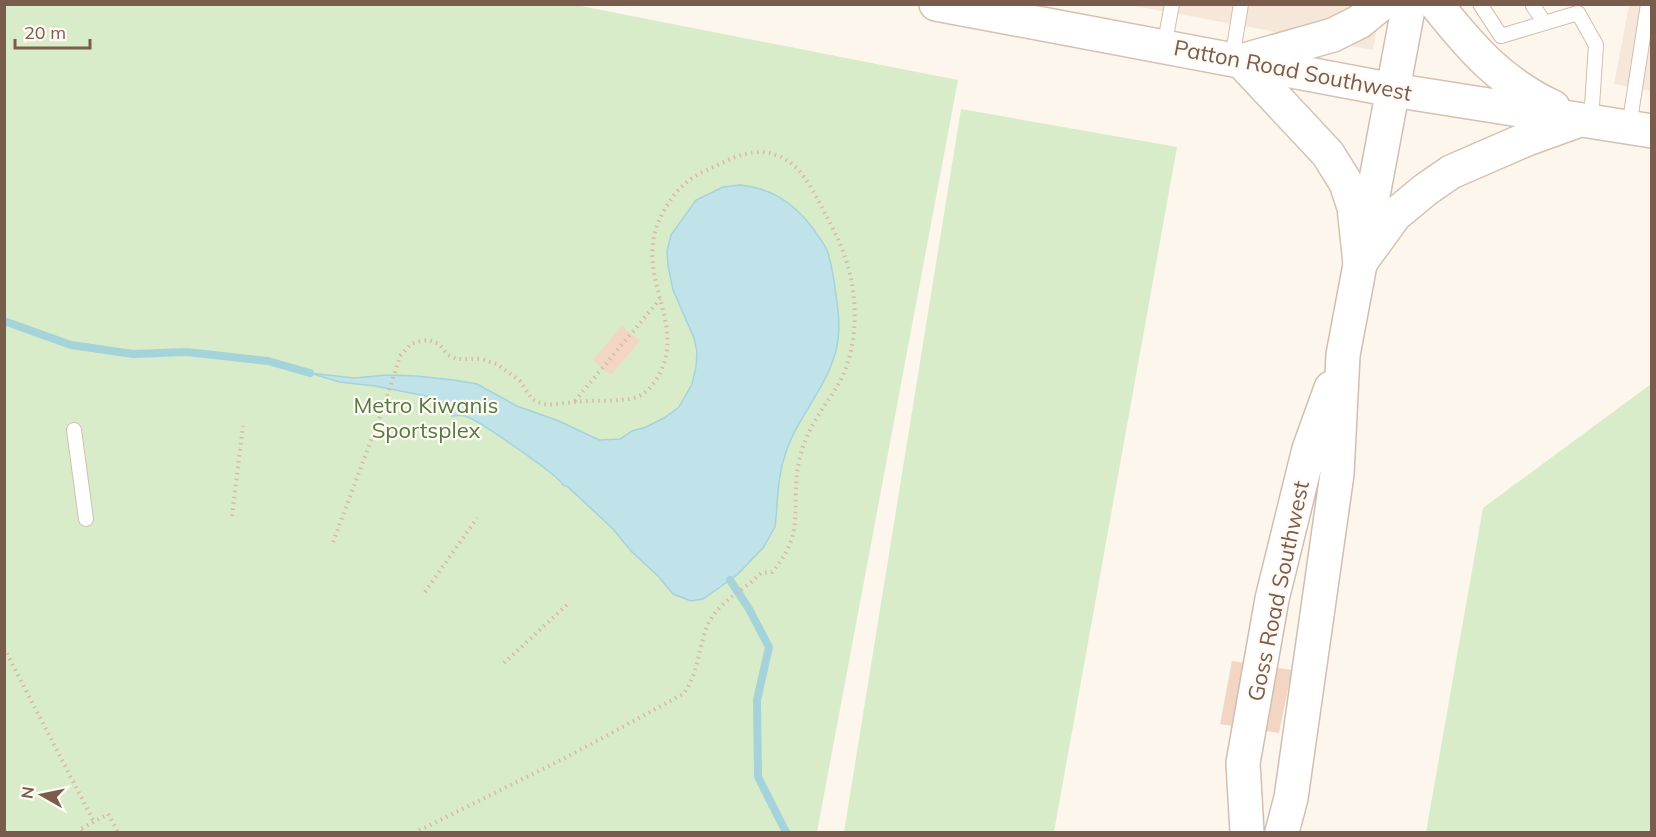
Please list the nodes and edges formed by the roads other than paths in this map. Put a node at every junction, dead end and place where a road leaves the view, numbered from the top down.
1 (1172, 4) edge
2 (1241, 4) edge
3 (1382, 4) edge
4 (1409, 4) edge
5 (1436, 4) edge
6 (1480, 4) edge
7 (1648, 4) edge
8 (951, 6) edge
9 (1533, 6) edge
10 (1575, 9) edge
11 (1545, 23) junction
12 (1164, 46) junction
13 (1236, 60) junction
14 (1393, 90) junction
15 (1587, 120) junction
16 (1640, 129) edge
17 (1360, 263) junction
18 (1343, 355) junction
19 (74, 430) dead end
20 (86, 519) dead end
21 (1246, 832) edge
22 (1282, 832) edge

1 - 12 lane
2 - 13 lane
3 - 13 main road
4 - 14 main road, Goss Road Southwest
5 - 15 main road
6 - 11 lane
7 - 16 lane
8 - 12 main road, Patton Road Southwest
9 - 11 lane
10 - 11 lane
10 - 15 lane
12 - 13 main road, Patton Road Southwest
13 - 14 main road, Patton Road Southwest
13 - 17 main road
14 - 15 main road, Patton Road Southwest
14 - 17 main road, Goss Road Southwest
15 - 16 main road, Patton Road Southwest
15 - 17 main road
17 - 18 main road, Goss Road Southwest
18 - 21 main road, Goss Road Southwest
18 - 22 main road, Goss Road Southwest
19 - 20 lane

